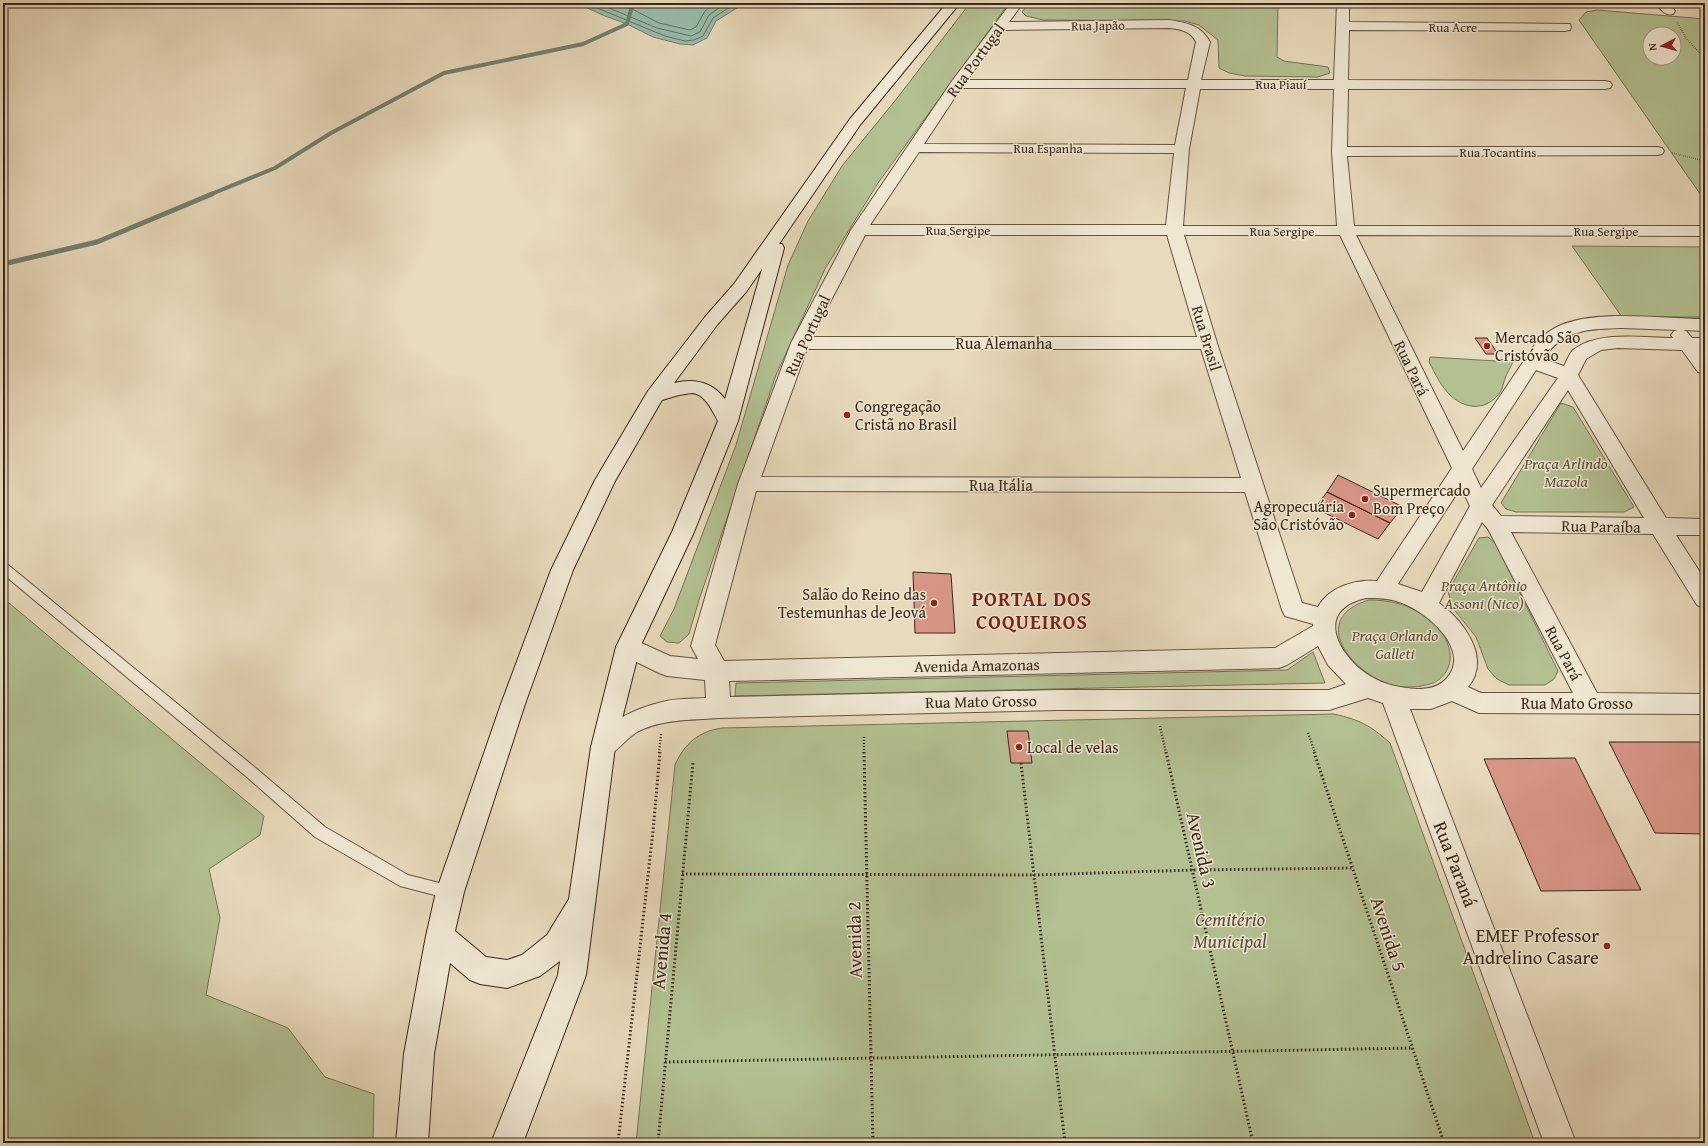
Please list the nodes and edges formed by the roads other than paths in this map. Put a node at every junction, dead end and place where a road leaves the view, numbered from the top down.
1 (954, 3) edge
2 (1018, 3) edge
3 (1343, 3) edge
4 (1000, 26) junction
5 (1342, 26) junction
6 (1565, 28) dead end
7 (1195, 30) joint
8 (1194, 83) junction
9 (957, 84) junction
10 (1340, 84) junction
11 (1605, 85) dead end
12 (914, 148) junction
13 (1182, 149) junction
14 (1657, 151) road end
15 (1340, 152) junction
16 (859, 230) junction
17 (1174, 230) junction
18 (1705, 231) edge
19 (1346, 232) junction
20 (780, 233) junction
21 (1632, 324) junction
22 (1672, 325) junction
23 (1705, 325) edge
24 (800, 343) junction
25 (1208, 343) junction
26 (1644, 344) junction
27 (1696, 344) edge
28 (1533, 362) junction
29 (1705, 368) edge
30 (1569, 375) junction
31 (655, 396) junction
32 (728, 421) junction
33 (1462, 469) junction
34 (748, 484) junction
35 (1254, 485) junction
36 (1480, 506) junction
37 (1496, 524) junction
38 (1660, 527) junction
39 (1705, 527) edge
40 (3, 567) edge
41 (1382, 589) junction
42 (1705, 599) edge
43 (1427, 605) junction
44 (1324, 625) junction
45 (628, 647) junction
46 (717, 671) junction
47 (1452, 690) junction
48 (1381, 692) junction
49 (1590, 703) junction
50 (1705, 704) edge
51 (718, 708) junction
52 (603, 747) junction
53 (450, 892) junction
54 (582, 899) junction
55 (440, 936) junction
56 (412, 1143) edge
57 (507, 1143) edge
58 (1560, 1143) edge

1 - 20 street
2 - 4 street, Rua Portugal
3 - 5 street, Rua Pará
4 - 7 street, Rua Japão
4 - 9 street, Rua Portugal
5 - 6 street, Rua Acre
5 - 10 street, Rua Pará
7 - 8 street, Rua Brasil
8 - 9 street, Rua Piauí
8 - 10 street, Rua Piauí
8 - 13 street, Rua Brasil
9 - 12 street, Rua Portugal
10 - 11 street, Rua Piauí
10 - 15 street, Rua Pará
12 - 13 street, Rua Espanha
12 - 16 street, Rua Portugal
13 - 17 street, Rua Brasil
14 - 15 street, Rua Tocantins
15 - 19 street, Rua Pará
16 - 17 street, Rua Sergipe
16 - 24 street, Rua Portugal
17 - 19 street, Rua Sergipe
17 - 25 street, Rua Brasil
18 - 19 street, Rua Sergipe
19 - 33 street, Rua Pará
20 - 31 street
20 - 32 street
21 - 22 street
21 - 26 street
21 - 28 street
22 - 23 street
22 - 27 street
24 - 25 street, Rua Alemanha
24 - 34 street, Rua Portugal
25 - 35 street, Rua Brasil
26 - 27 street
26 - 30 street
27 - 29 street
28 - 30 street
28 - 33 street
30 - 36 street
30 - 38 street
31 - 32 street
31 - 53 street
32 - 45 street
33 - 36 street, Rua Pará
33 - 41 street
34 - 35 street, Rua Itália
34 - 46 street, Rua Portugal
35 - 44 street, Rua Brasil
36 - 37 street, Rua Pará
36 - 43 street
37 - 38 street, Rua Paraíba
37 - 49 street, Rua Pará
38 - 39 street, Rua Paraíba
38 - 42 street
40 - 53 lane
41 - 43 street
41 - 44 street
43 - 47 street
44 - 46 street, Avenida Amazonas
44 - 48 street
45 - 46 street, Avenida Amazonas
45 - 52 street
46 - 51 street, Rua Portugal
47 - 48 street
47 - 49 street, Rua Mato Grosso
48 - 51 street, Rua Mato Grosso
48 - 58 street, Rua Paraná
49 - 50 street, Rua Mato Grosso
51 - 52 street, Rua Mato Grosso
52 - 54 street
53 - 55 street
54 - 55 street
54 - 57 street
55 - 56 street

